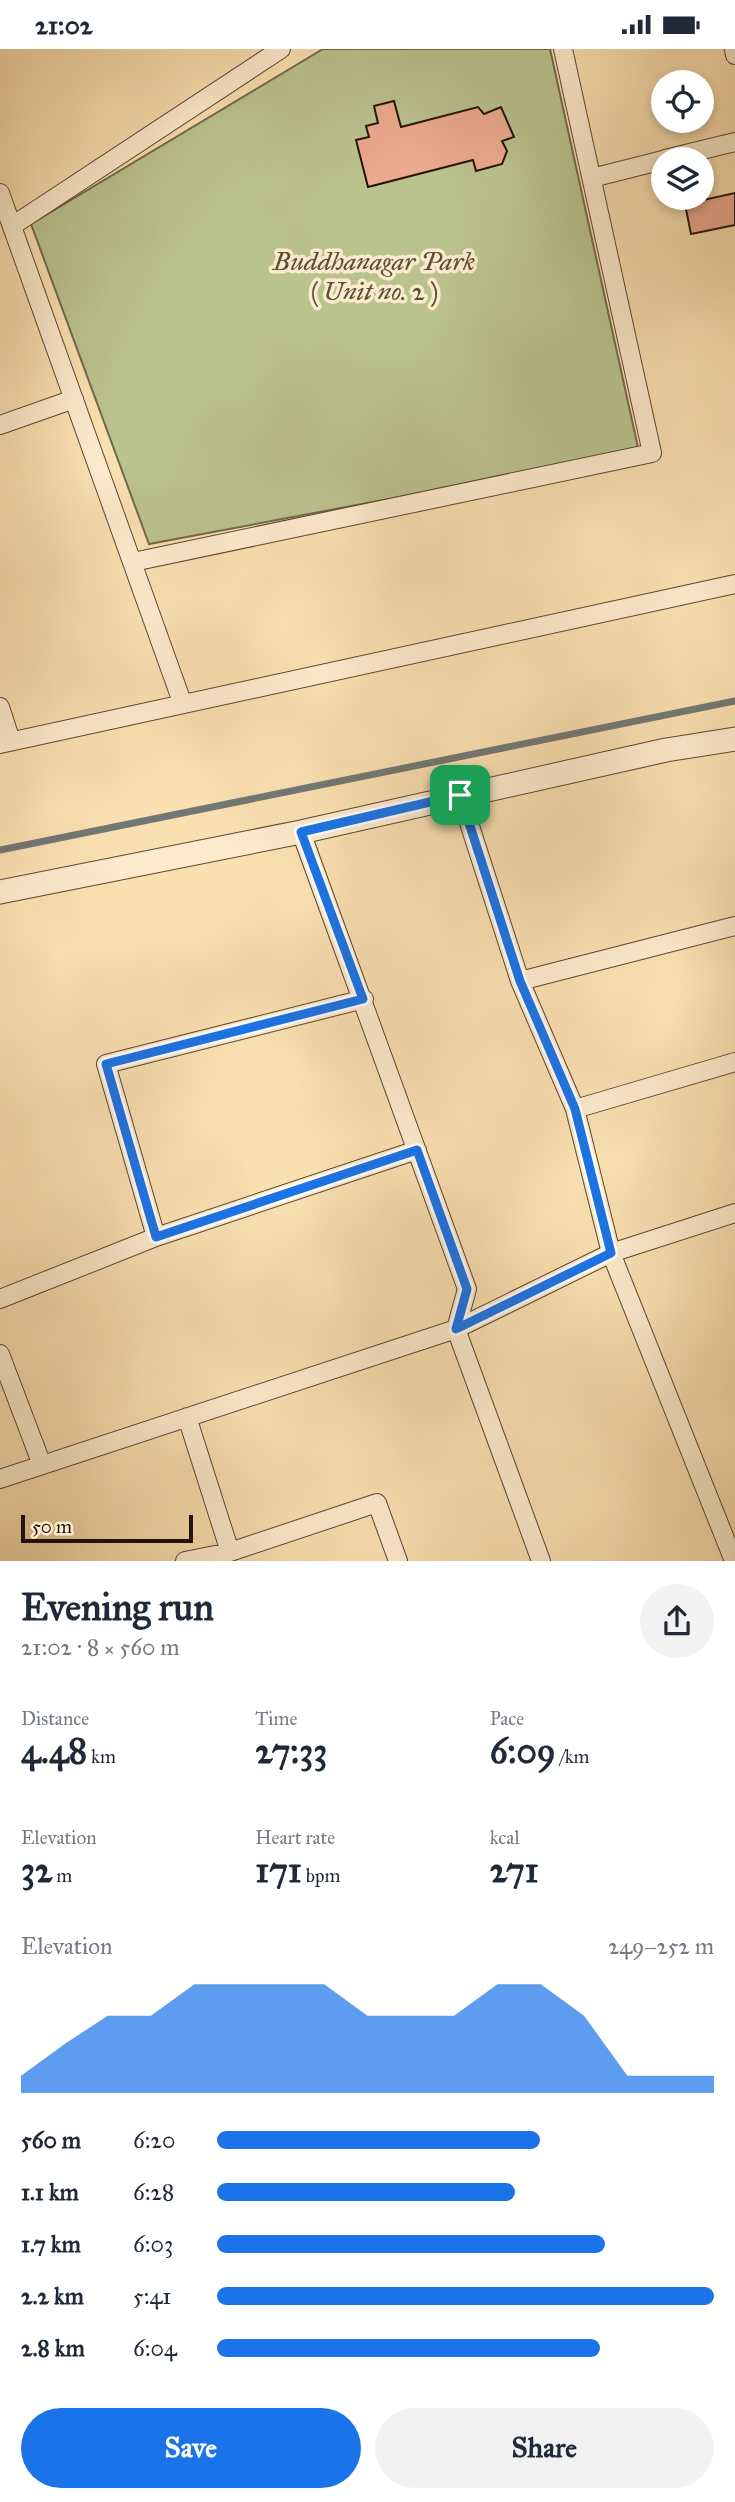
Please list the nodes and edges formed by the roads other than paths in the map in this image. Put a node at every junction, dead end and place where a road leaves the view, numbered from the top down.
1 (281, 49) edge
2 (563, 49) edge
3 (734, 49) edge
4 (735, 55) edge
5 (735, 142) edge
6 (714, 147) edge
7 (651, 163) edge
8 (592, 178) junction
9 (0, 193) edge
10 (12, 226) junction
11 (74, 399) junction
12 (0, 425) edge
13 (133, 562) junction
14 (735, 585) edge
15 (181, 702) junction
16 (0, 707) edge
17 (735, 739) edge
18 (6, 742) edge
19 (460, 795) junction
20 (301, 832) junction
21 (0, 892) edge
22 (735, 926) edge
23 (520, 981) junction
24 (363, 999) junction
25 (735, 1062) edge
26 (575, 1109) junction
27 (417, 1150) junction
28 (735, 1213) edge
29 (156, 1237) junction
30 (611, 1253) junction
31 (0, 1299) edge
32 (456, 1329) junction
33 (0, 1354) edge
34 (187, 1417) junction
35 (42, 1465) junction
36 (0, 1479) edge
37 (230, 1552) junction
38 (185, 1560) edge
39 (398, 1560) edge
40 (541, 1560) edge
41 (734, 1560) edge

1 - 10 street
2 - 8 street
3 - 4 street
5 - 6 street
7 - 8 street
8 - 13 street
9 - 10 street
10 - 11 street
11 - 12 street
11 - 13 street
13 - 15 street
14 - 15 street
15 - 18 street
16 - 18 street
17 - 19 street
19 - 20 street
19 - 23 street
20 - 21 street
20 - 24 street
22 - 23 street
23 - 26 street
24 - 27 street
24 - 29 street
25 - 26 street
26 - 30 street
27 - 29 street
27 - 32 street
28 - 30 street
29 - 31 street
30 - 32 street
30 - 41 street
32 - 34 street
32 - 40 street
33 - 35 street
34 - 35 street
34 - 37 street
35 - 36 street
37 - 38 street
37 - 39 street

